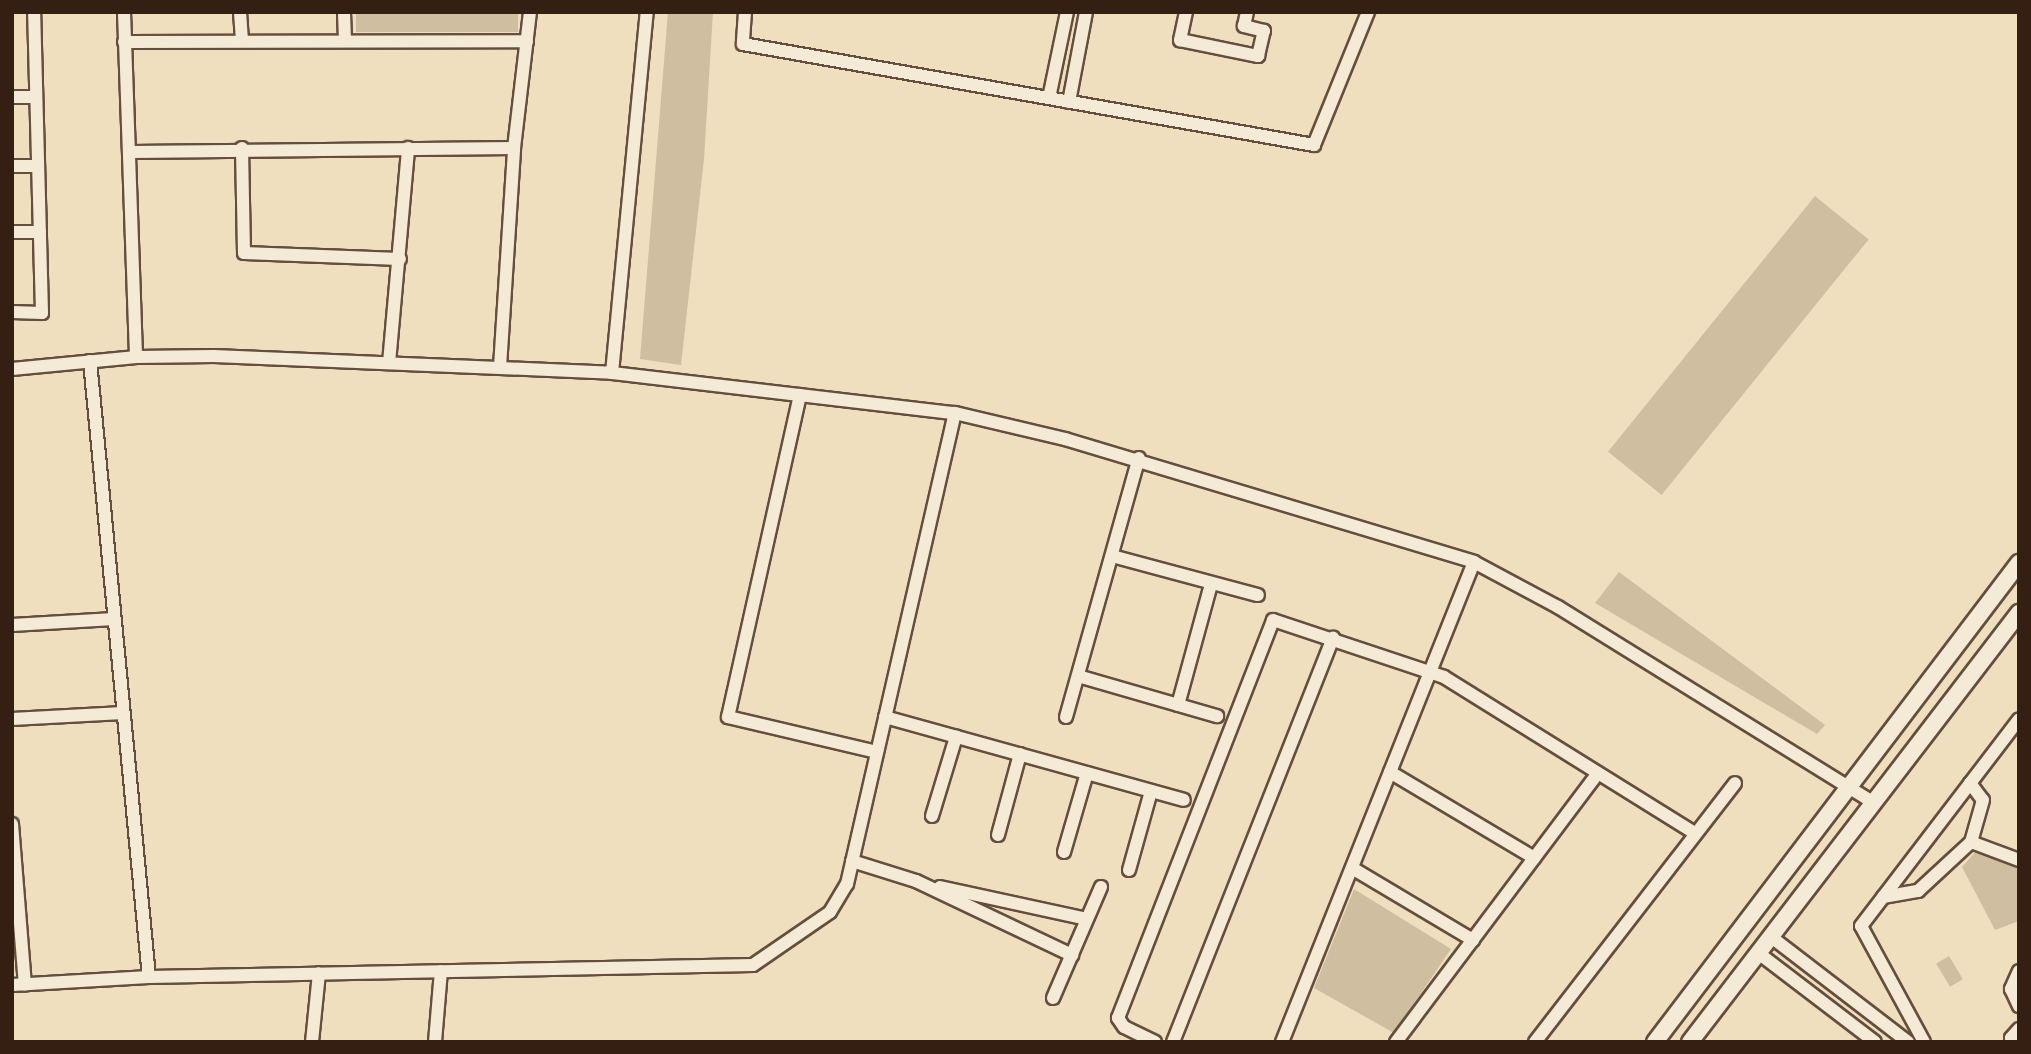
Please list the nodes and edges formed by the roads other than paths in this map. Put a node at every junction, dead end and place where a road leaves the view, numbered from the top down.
1 (34, 12) edge
2 (124, 12) edge
3 (240, 12) edge
4 (344, 12) edge
5 (530, 12) edge
6 (647, 12) edge
7 (744, 12) edge
8 (1067, 12) edge
9 (1086, 12) edge
10 (1186, 12) edge
11 (1247, 12) edge
12 (1368, 12) edge
13 (242, 41) junction
14 (345, 41) junction
15 (527, 41) junction
16 (124, 42) junction
17 (12, 97) edge
18 (36, 97) junction
19 (1049, 98) junction
20 (1069, 102) junction
21 (242, 148) junction
22 (408, 148) junction
23 (514, 148) junction
24 (132, 152) junction
25 (12, 166) edge
26 (38, 166) junction
27 (12, 232) edge
28 (40, 232) junction
29 (400, 259) junction
30 (12, 312) edge
31 (136, 357) junction
32 (90, 361) junction
33 (389, 363) junction
34 (500, 367) junction
35 (12, 369) edge
36 (612, 373) junction
37 (800, 395) junction
38 (955, 414) junction
39 (1139, 458) junction
40 (1112, 556) junction
41 (1474, 562) junction
42 (2019, 563) edge
43 (1211, 584) junction
44 (1258, 595) dead end
45 (2019, 613) edge
46 (114, 619) junction
47 (12, 625) edge
48 (1334, 638) junction
49 (1430, 672) junction
50 (1078, 676) junction
51 (1178, 705) junction
52 (123, 713) junction
53 (1217, 716) dead end
54 (1066, 717) dead end
55 (885, 718) junction
56 (12, 719) edge
57 (2019, 719) edge
58 (956, 737) junction
59 (877, 752) junction
60 (1020, 754) junction
61 (1390, 772) junction
62 (1087, 773) junction
63 (1598, 773) junction
64 (1735, 783) dead end
65 (1970, 783) junction
66 (1848, 785) junction
67 (1151, 791) junction
68 (1184, 800) dead end
69 (1873, 802) junction
70 (932, 816) dead end
71 (12, 824) edge
72 (1695, 833) junction
73 (998, 835) dead end
74 (1971, 842) junction
75 (1064, 852) dead end
76 (1534, 858) junction
77 (2019, 860) edge
78 (852, 861) junction
79 (1352, 868) junction
80 (1129, 870) dead end
81 (916, 881) junction
82 (1101, 887) dead end
83 (1883, 897) junction
84 (1087, 919) junction
85 (1770, 936) junction
86 (1473, 940) junction
87 (1757, 953) junction
88 (1072, 955) junction
89 (441, 971) junction
90 (2019, 971) edge
91 (319, 974) junction
92 (149, 977) junction
93 (19, 984) edge
94 (1053, 998) dead end
95 (2019, 1006) edge
96 (2019, 1029) edge
97 (312, 1042) edge
98 (435, 1042) edge
99 (1156, 1042) edge
100 (1173, 1042) edge
101 (1282, 1042) edge
102 (1396, 1042) edge
103 (1535, 1042) edge
104 (1655, 1042) edge
105 (1690, 1042) edge
106 (1875, 1042) edge
107 (1908, 1042) edge
108 (1924, 1042) edge
109 (2014, 1042) edge

1 - 18 street
2 - 16 street
3 - 13 street
4 - 14 street
5 - 15 street
6 - 36 street
7 - 19 street
8 - 19 street
9 - 20 street
10 - 11 street
12 - 20 street
13 - 14 street
13 - 16 street
14 - 15 street
15 - 23 street
16 - 24 street
17 - 18 street
18 - 26 street
19 - 20 street
21 - 22 street
21 - 24 street
21 - 29 street
22 - 23 street
22 - 29 street
23 - 34 street
24 - 31 street
25 - 26 street
26 - 28 street
27 - 28 street
28 - 30 street
29 - 33 street
31 - 32 street
31 - 33 street
32 - 35 street
32 - 46 street
33 - 34 street
34 - 36 street
36 - 37 street
37 - 38 street
37 - 59 street
38 - 39 street
38 - 55 street
39 - 40 street
39 - 41 street
40 - 43 street
40 - 50 street
41 - 49 street
41 - 66 street
42 - 66 street
43 - 44 street
43 - 51 street
45 - 69 street
46 - 47 street
46 - 52 street
48 - 49 street
48 - 99 street
48 - 100 street
49 - 61 street
49 - 63 street
50 - 51 street
50 - 54 street
51 - 53 street
52 - 56 street
52 - 92 street
55 - 58 street
55 - 59 street
57 - 65 street
58 - 60 street
58 - 70 street
59 - 78 street
60 - 62 street
60 - 73 street
61 - 76 street
61 - 79 street
62 - 67 street
62 - 75 street
63 - 72 street
63 - 76 street
64 - 72 street
65 - 74 street
65 - 83 street
66 - 69 street
66 - 104 street
67 - 68 street
67 - 80 street
69 - 85 street
71 - 93 street
72 - 103 street
74 - 77 street
74 - 83 street
76 - 86 street
78 - 81 street
78 - 89 street
79 - 86 street
79 - 101 street
81 - 84 street
81 - 88 street
82 - 84 street
83 - 108 street
84 - 88 street
85 - 87 street
85 - 107 street
86 - 102 street
87 - 105 street
87 - 106 street
88 - 94 street
89 - 91 street
89 - 98 street
90 - 95 street
91 - 92 street
91 - 97 street
92 - 93 street
96 - 109 street

